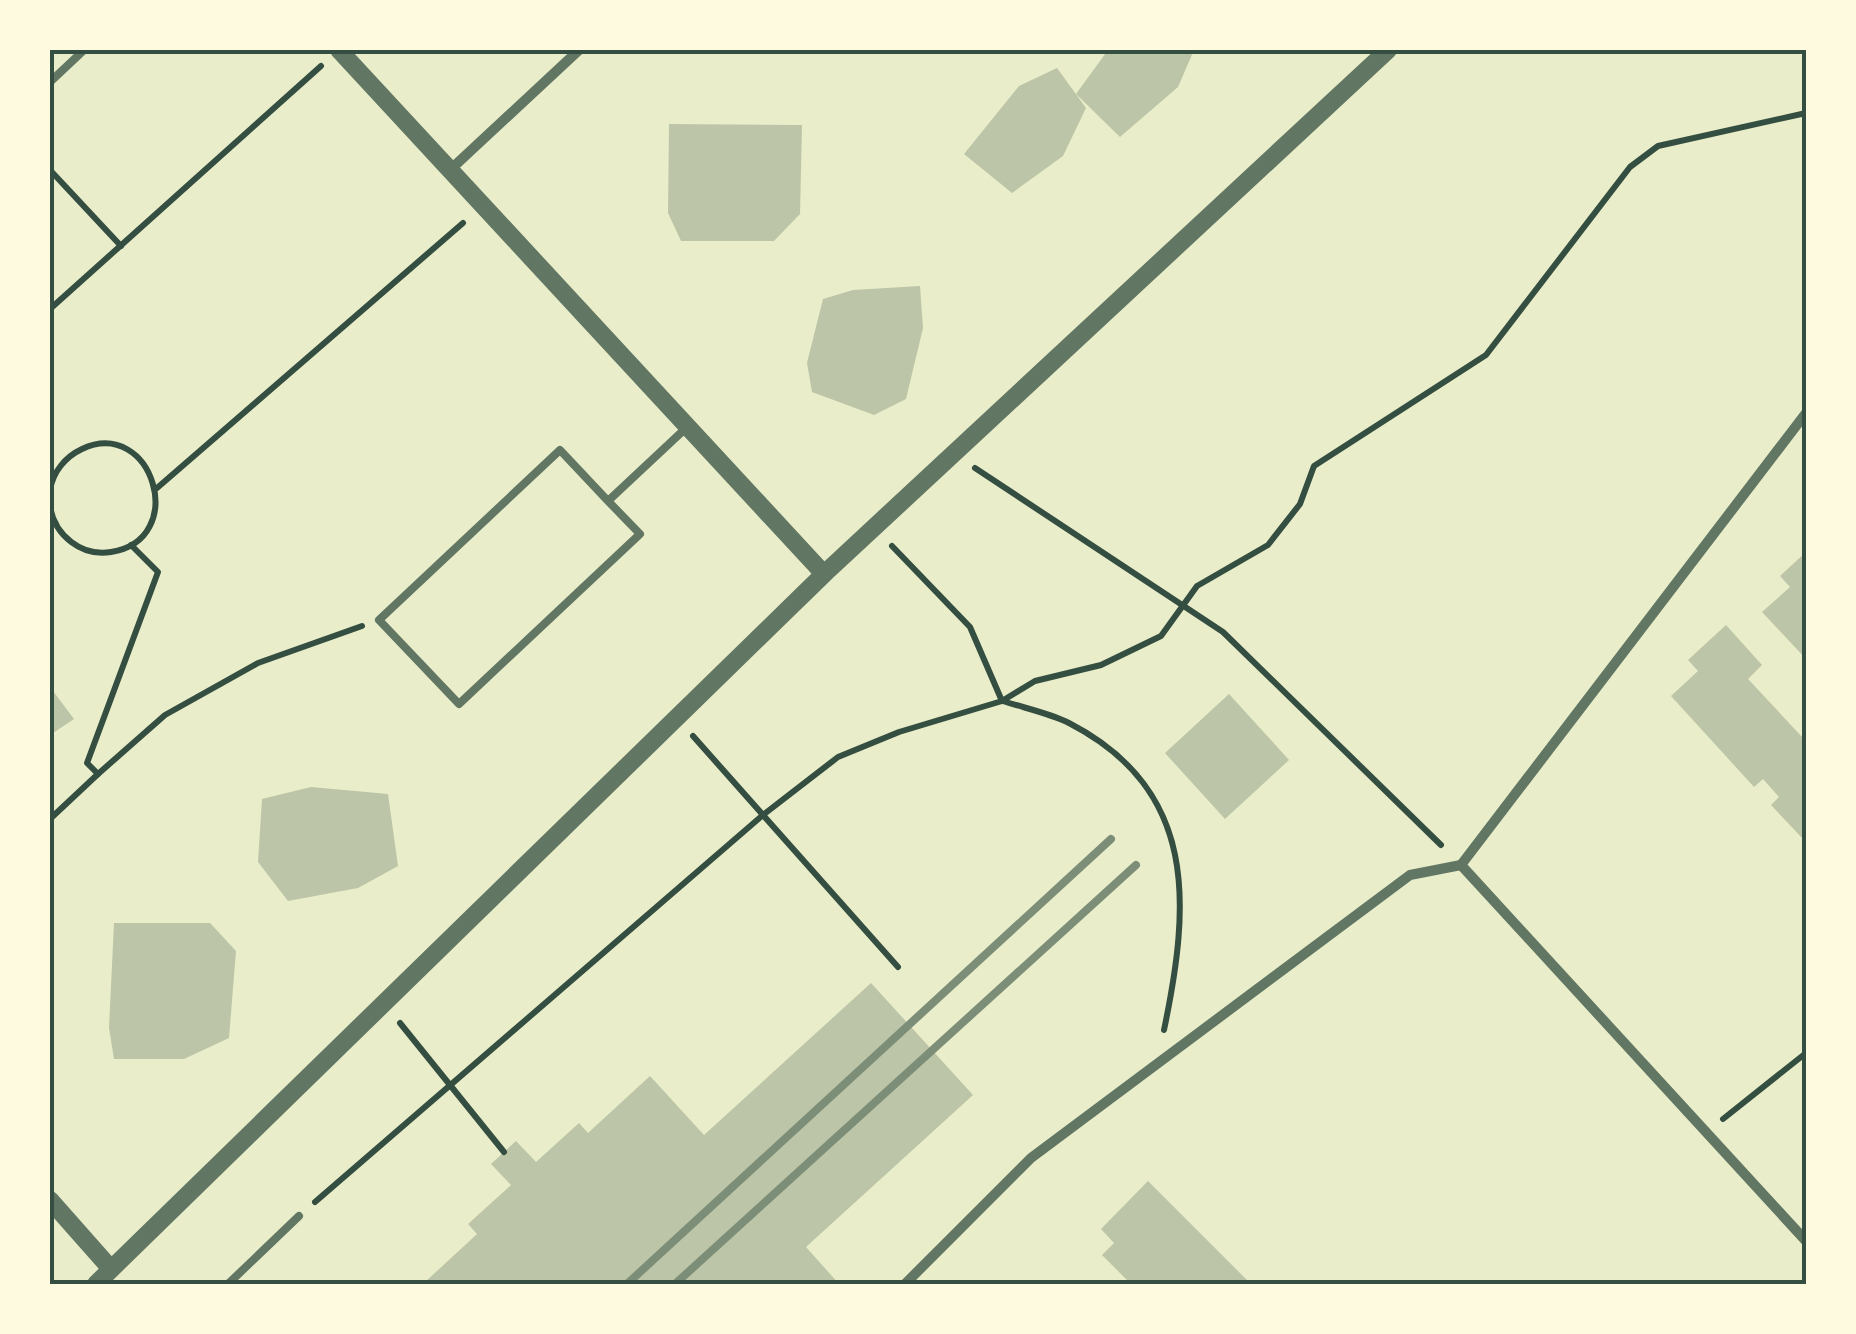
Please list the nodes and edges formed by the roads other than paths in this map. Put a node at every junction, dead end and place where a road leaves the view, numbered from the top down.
1 (84, 50) edge
2 (339, 50) edge
3 (578, 50) edge
4 (1388, 50) edge
5 (50, 82) edge
6 (450, 170) junction
7 (1806, 413) edge
8 (687, 427) junction
9 (608, 501) junction
10 (824, 574) junction
11 (1461, 865) junction
12 (50, 1200) edge
13 (299, 1216) road end
14 (1806, 1241) edge
15 (111, 1269) junction
16 (96, 1284) edge
17 (228, 1284) edge
18 (905, 1284) edge

1 - 5 lane
2 - 6 street
3 - 6 street
4 - 10 street
6 - 8 street
7 - 11 street
8 - 9 lane
8 - 10 street
9 - 9 lane
10 - 15 street
11 - 14 street
11 - 18 street
12 - 15 street
13 - 17 lane
15 - 16 street

